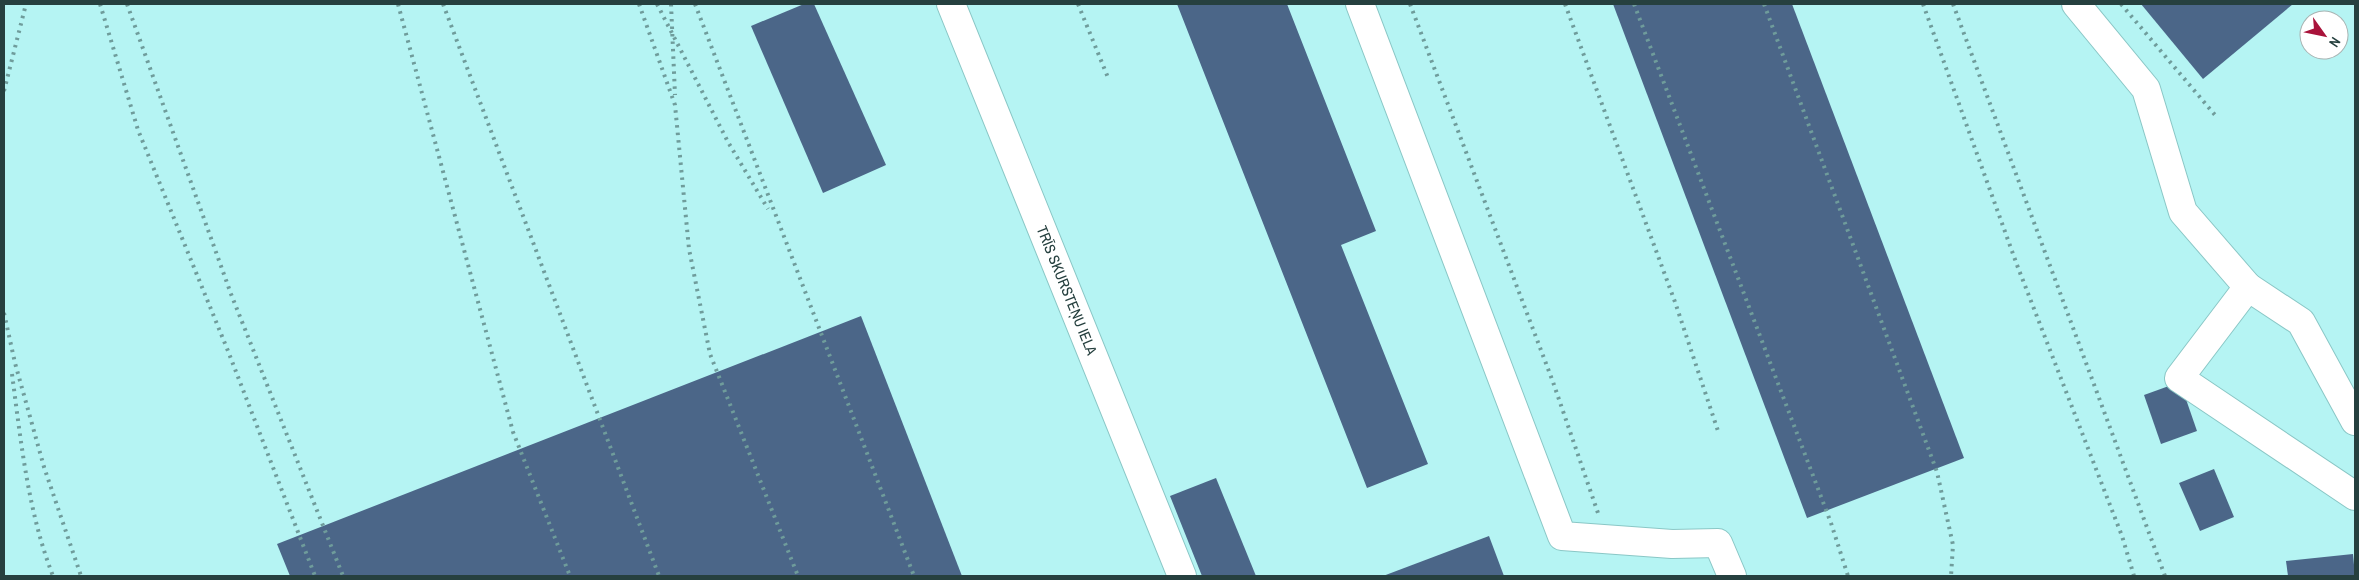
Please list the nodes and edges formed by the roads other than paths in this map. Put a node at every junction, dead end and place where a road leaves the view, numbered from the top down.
1 (951, 4) edge
2 (1360, 4) edge
3 (2076, 4) edge
4 (2248, 287) junction
5 (2355, 421) edge
6 (2355, 496) edge
7 (1182, 576) edge
8 (1732, 576) edge

1 - 7 street, TRĪS SKURSTEŅU IELA
2 - 8 street
3 - 4 street
4 - 5 street
4 - 6 street

